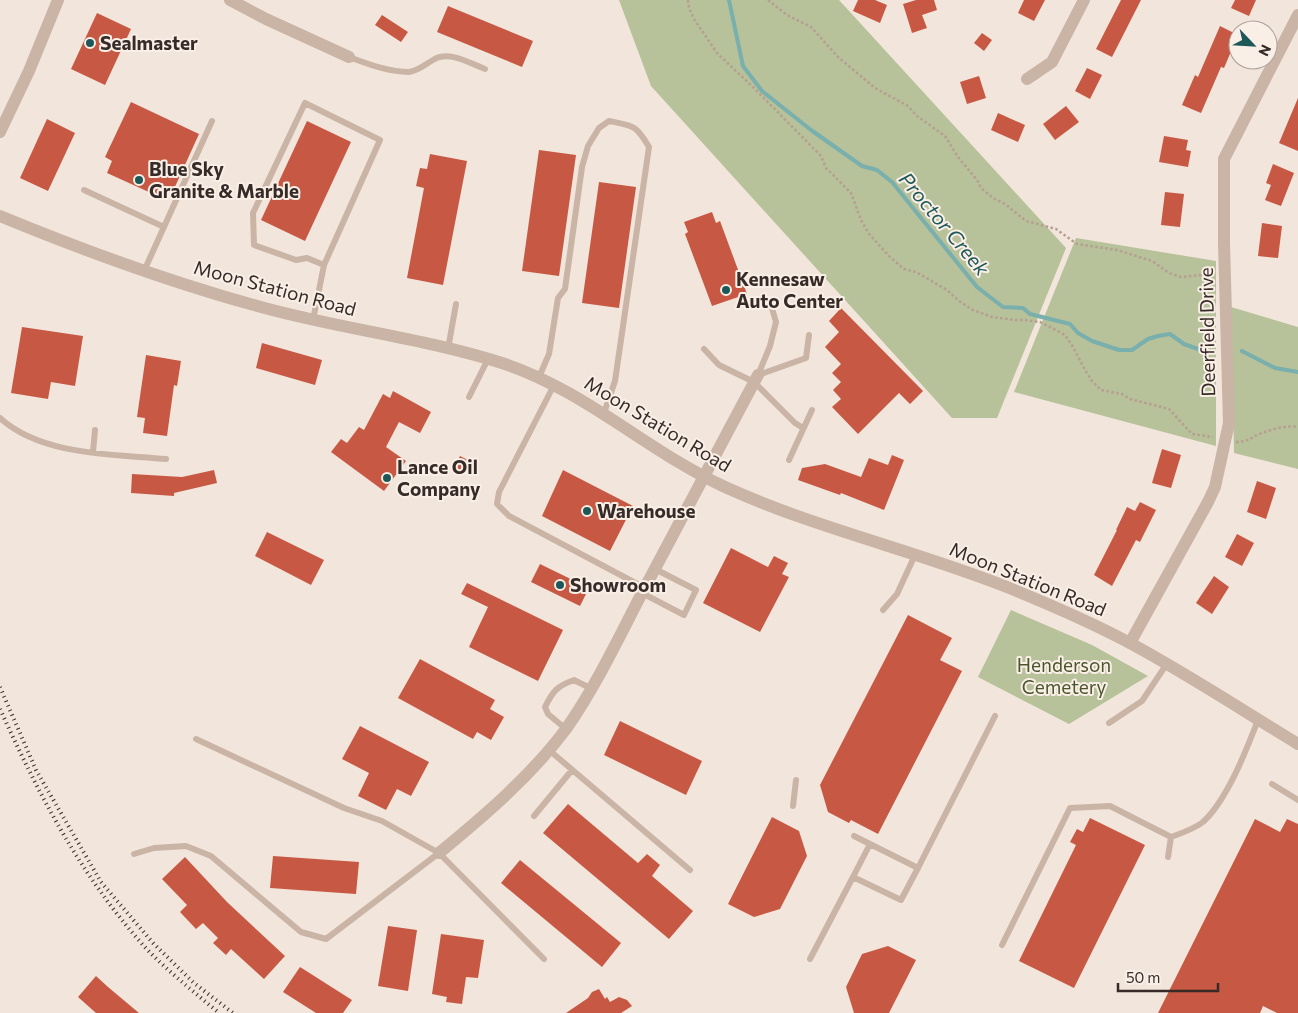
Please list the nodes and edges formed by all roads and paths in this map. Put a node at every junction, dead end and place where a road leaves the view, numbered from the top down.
1 (58, 0) edge
2 (230, 0) edge
3 (688, 0) edge
4 (768, 0) edge
5 (1084, 0) edge
6 (1298, 15) edge
7 (349, 57) joint
8 (485, 69) dead end
9 (1027, 79) dead end
10 (212, 122) dead end
11 (0, 132) edge
12 (84, 190) dead end
13 (0, 216) edge
14 (164, 227) junction
15 (324, 265) junction
16 (144, 271) junction
17 (1216, 274) dead end
18 (456, 304) dead end
19 (772, 305) dead end
20 (314, 320) junction
21 (809, 335) dead end
22 (448, 349) junction
23 (704, 349) dead end
24 (488, 359) junction
25 (539, 378) junction
26 (756, 379) junction
27 (554, 384) junction
28 (469, 397) dead end
29 (812, 410) dead end
30 (604, 413) junction
31 (0, 418) edge
32 (1298, 427) edge
33 (803, 428) junction
34 (95, 430) dead end
35 (1217, 437) dead end
36 (1235, 442) dead end
37 (93, 452) junction
38 (166, 460) dead end
39 (789, 460) dead end
40 (703, 476) junction
41 (915, 555) junction
42 (655, 569) junction
43 (644, 590) junction
44 (883, 610) dead end
45 (1130, 643) junction
46 (1166, 665) junction
47 (592, 689) junction
48 (995, 716) dead end
49 (1258, 720) junction
50 (1109, 723) dead end
51 (566, 729) junction
52 (196, 739) dead end
53 (1298, 744) edge
54 (549, 750) junction
55 (572, 770) junction
56 (796, 780) dead end
57 (1272, 784) dead end
58 (1298, 800) edge
59 (793, 806) dead end
60 (534, 816) dead end
61 (854, 836) dead end
62 (1171, 837) junction
63 (870, 844) junction
64 (134, 854) dead end
65 (439, 854) junction
66 (1168, 857) dead end
67 (918, 868) junction
68 (690, 870) dead end
69 (853, 877) junction
70 (1002, 945) dead end
71 (544, 959) dead end
72 (810, 959) dead end

1 - 11 street
2 - 7 street
3 - 35 path
4 - 17 path
5 - 9 street
6 - 45 street, Deerfield Drive
7 - 8 lane
10 - 14 lane
12 - 14 lane
13 - 16 street, Moon Station Road
14 - 16 lane
15 - 15 lane
15 - 20 lane
16 - 20 street, Moon Station Road
18 - 22 lane
19 - 26 lane
20 - 22 street, Moon Station Road
21 - 26 lane
22 - 24 street, Moon Station Road
23 - 26 lane
24 - 25 street, Moon Station Road
24 - 28 lane
25 - 27 street, Moon Station Road
25 - 30 lane
26 - 33 lane
26 - 40 street
27 - 30 street, Moon Station Road
27 - 43 lane
29 - 33 lane
30 - 40 street, Moon Station Road
31 - 37 lane
32 - 36 path
33 - 39 lane
34 - 37 lane
37 - 38 lane
40 - 41 street, Moon Station Road
40 - 42 street
41 - 44 lane
41 - 45 street, Moon Station Road
42 - 43 street
42 - 43 lane
43 - 47 street
45 - 46 street, Moon Station Road
46 - 49 street, Moon Station Road
46 - 50 lane
47 - 51 street
47 - 51 lane
48 - 67 lane
49 - 53 street, Moon Station Road
49 - 62 lane
51 - 54 street
52 - 65 lane
54 - 55 lane
54 - 65 street
55 - 60 lane
55 - 68 lane
56 - 59 lane
57 - 58 lane
61 - 63 lane
62 - 66 lane
62 - 70 lane
63 - 67 lane
63 - 69 lane
64 - 65 lane
65 - 71 lane
67 - 69 lane
69 - 72 lane

